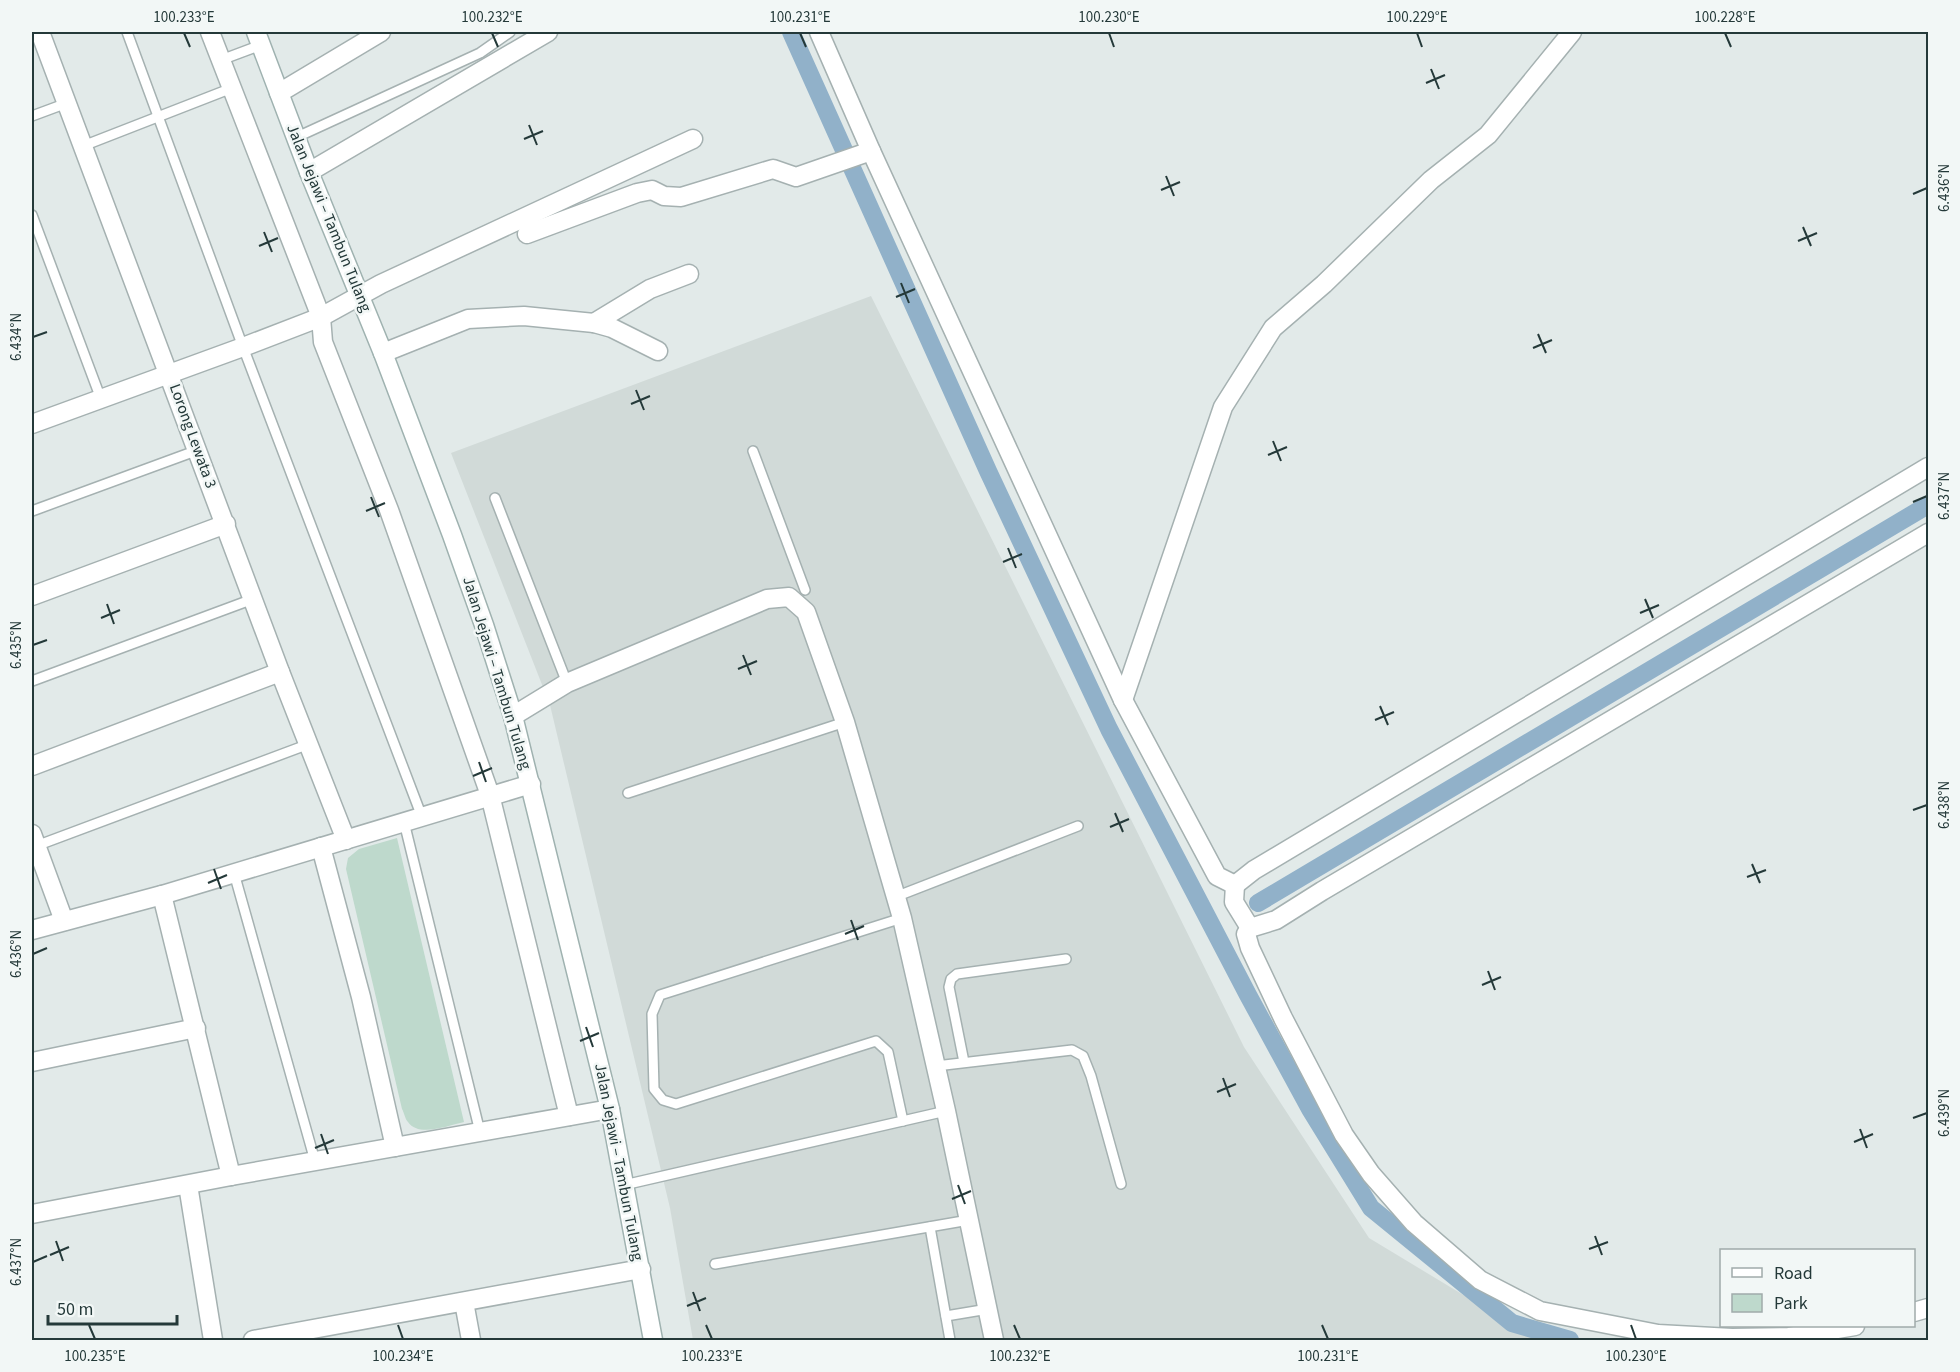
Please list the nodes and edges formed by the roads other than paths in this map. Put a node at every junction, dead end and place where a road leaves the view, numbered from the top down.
1 (40, 32) edge
2 (127, 32) edge
3 (210, 32) edge
4 (381, 32) edge
5 (510, 32) edge
6 (548, 32) edge
7 (819, 32) edge
8 (1572, 32) edge
9 (259, 38) edge
10 (221, 60) junction
11 (232, 88) junction
12 (279, 93) junction
13 (67, 103) junction
14 (32, 116) edge
15 (159, 117) junction
16 (297, 137) junction
17 (693, 139) dead end
18 (83, 146) junction
19 (865, 153) junction
20 (309, 172) junction
21 (32, 214) edge
22 (527, 234) dead end
23 (690, 274) dead end
24 (359, 295) junction
25 (321, 317) junction
26 (594, 323) junction
27 (243, 347) junction
28 (658, 351) dead end
29 (383, 353) junction
30 (170, 374) junction
31 (101, 399) junction
32 (32, 424) edge
33 (198, 450) junction
34 (753, 451) dead end
35 (1929, 467) edge
36 (495, 498) dead end
37 (32, 511) edge
38 (226, 524) junction
39 (1929, 533) edge
40 (805, 590) dead end
41 (32, 596) edge
42 (254, 599) junction
43 (280, 672) junction
44 (32, 681) edge
45 (567, 683) junction
46 (1124, 700) junction
47 (513, 716) junction
48 (845, 722) junction
49 (309, 744) junction
50 (32, 766) edge
51 (531, 784) junction
52 (628, 793) dead end
53 (490, 795) junction
54 (422, 816) junction
55 (404, 822) junction
56 (1078, 826) dead end
57 (34, 840) edge
58 (346, 840) junction
59 (321, 847) junction
60 (234, 873) junction
61 (1235, 885) junction
62 (162, 895) junction
63 (895, 897) junction
64 (902, 918) junction
65 (64, 921) junction
66 (1250, 928) junction
67 (32, 930) edge
68 (1066, 959) dead end
69 (196, 1028) junction
70 (32, 1062) edge
71 (964, 1062) junction
72 (936, 1066) junction
73 (610, 1109) junction
74 (946, 1111) junction
75 (569, 1116) junction
76 (903, 1120) junction
77 (480, 1132) junction
78 (395, 1147) junction
79 (315, 1161) junction
80 (231, 1176) junction
81 (1121, 1184) dead end
82 (188, 1185) junction
83 (624, 1185) junction
84 (32, 1214) edge
85 (969, 1220) junction
86 (930, 1227) junction
87 (715, 1264) dead end
88 (641, 1269) junction
89 (464, 1302) junction
90 (988, 1309) junction
91 (946, 1316) junction
92 (1849, 1327) edge
93 (213, 1341) edge
94 (254, 1341) edge
95 (471, 1341) edge
96 (653, 1341) edge
97 (950, 1341) edge
98 (994, 1341) edge

1 - 13 street, Lorong Lewata 3
2 - 15 lane
3 - 10 street
4 - 12 street
5 - 16 lane
6 - 20 street
7 - 19 street
8 - 46 street
9 - 10 lane
9 - 12 street, Jalan Jejawi – Tambun Tulang
10 - 11 street
11 - 15 lane
11 - 25 street
12 - 16 street, Jalan Jejawi – Tambun Tulang
13 - 14 lane
13 - 18 street, Lorong Lewata 3
15 - 18 lane
15 - 27 lane
16 - 20 street, Jalan Jejawi – Tambun Tulang
17 - 24 street
18 - 30 street, Lorong Lewata 3
19 - 22 street
19 - 46 street
20 - 24 street, Jalan Jejawi – Tambun Tulang
21 - 31 lane
23 - 26 street
24 - 25 street
24 - 29 street, Jalan Jejawi – Tambun Tulang
25 - 27 street
25 - 53 street
26 - 28 street
26 - 29 street
27 - 30 street
27 - 54 lane
29 - 47 street, Jalan Jejawi – Tambun Tulang
30 - 31 street
30 - 33 street, Lorong Lewata 3
31 - 32 street
33 - 37 lane
33 - 38 street, Lorong Lewata 3
34 - 40 lane
35 - 61 street
36 - 45 lane
38 - 41 street
38 - 42 street, Lorong Lewata 3
39 - 66 street
42 - 43 street, Lorong Lewata 3
42 - 44 lane
43 - 49 street, Lorong Lewata 3
43 - 50 street
45 - 47 street
45 - 48 street
46 - 61 street
47 - 51 street, Jalan Jejawi – Tambun Tulang
48 - 52 lane
48 - 63 street
49 - 57 lane
49 - 58 street, Lorong Lewata 3
51 - 53 street
51 - 73 street, Jalan Jejawi – Tambun Tulang
53 - 54 street
53 - 75 street
54 - 55 street
55 - 58 street
55 - 77 lane
56 - 63 lane
57 - 65 street
58 - 59 street
59 - 60 street
59 - 78 street
60 - 62 street
60 - 79 lane
61 - 66 street
62 - 65 street
62 - 69 street
63 - 64 street
64 - 72 street
64 - 76 lane
65 - 67 street
66 - 92 street
68 - 71 lane
69 - 70 street
69 - 80 street
71 - 72 lane
71 - 81 lane
72 - 74 street
73 - 75 street
73 - 83 street, Jalan Jejawi – Tambun Tulang
74 - 76 lane
74 - 85 street
75 - 77 street
76 - 83 lane
77 - 78 street
78 - 79 street
79 - 80 street
80 - 82 street
82 - 84 street
82 - 93 street
83 - 88 street, Jalan Jejawi – Tambun Tulang
85 - 86 lane
85 - 90 street
86 - 87 lane
86 - 91 lane
88 - 89 street
88 - 96 street, Jalan Jejawi – Tambun Tulang
89 - 94 street
89 - 95 street
90 - 91 lane
90 - 98 street
91 - 97 lane

